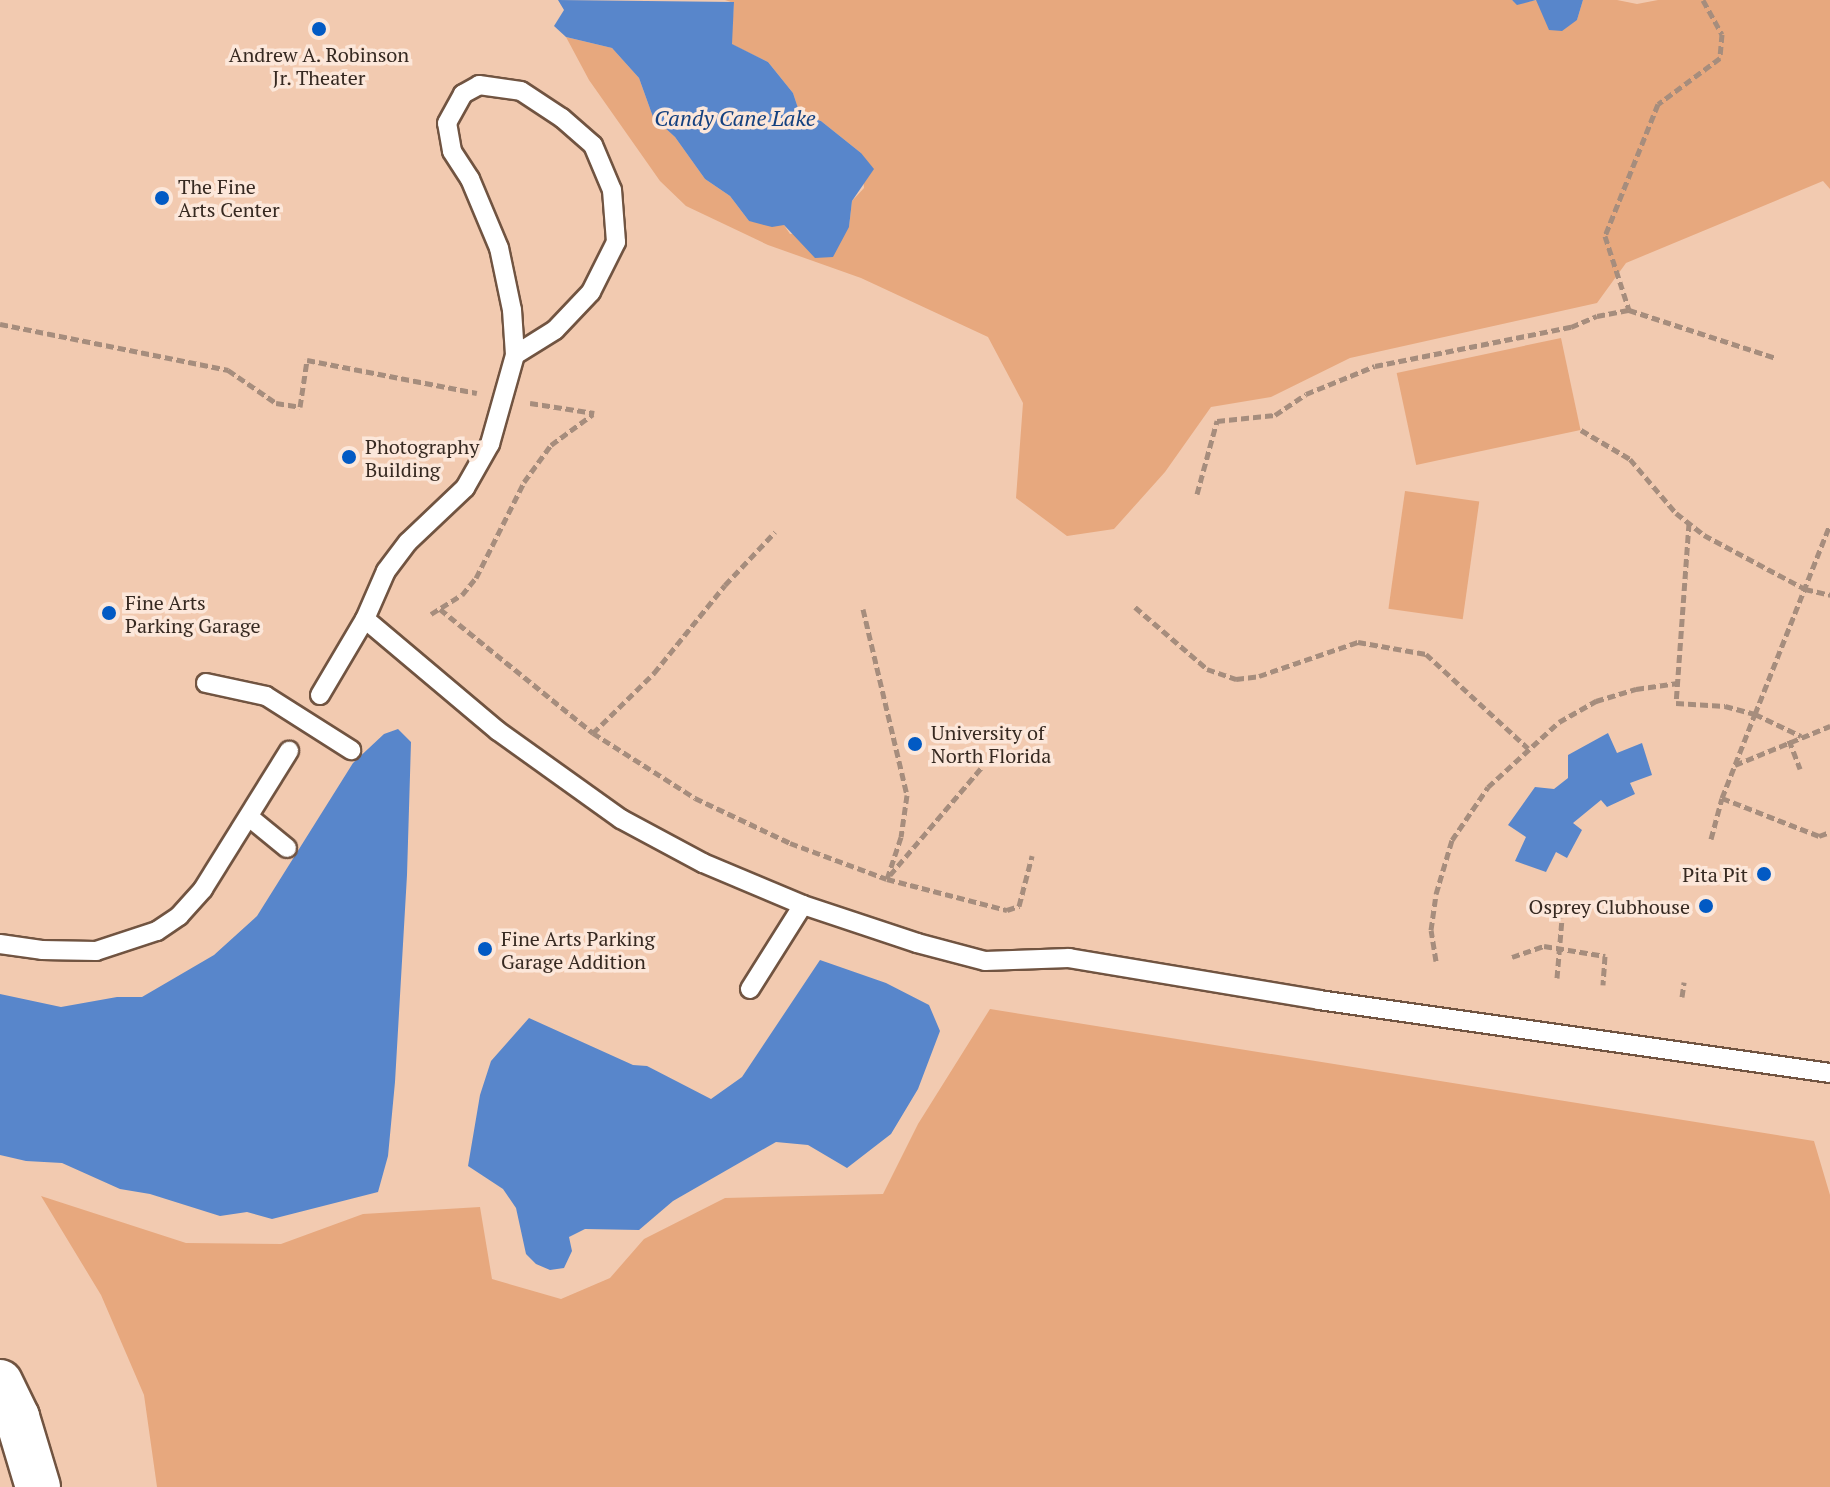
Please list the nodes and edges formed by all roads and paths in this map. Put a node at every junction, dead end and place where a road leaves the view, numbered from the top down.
1 (1703, 0) edge
2 (1629, 310) junction
3 (0, 324) edge
4 (515, 355) junction
5 (1776, 358) dead end
6 (502, 398) junction
7 (1581, 430) dead end
8 (1197, 494) dead end
9 (1689, 523) junction
10 (1830, 525) edge
11 (775, 532) dead end
12 (1805, 589) junction
13 (1830, 595) edge
14 (1135, 607) dead end
15 (440, 609) junction
16 (863, 609) dead end
17 (431, 614) dead end
18 (365, 619) junction
19 (206, 683) dead end
20 (1678, 683) junction
21 (320, 695) dead end
22 (1755, 714) junction
23 (1830, 726) edge
24 (593, 733) junction
25 (1801, 736) junction
26 (1789, 740) junction
27 (1528, 748) junction
28 (351, 750) dead end
29 (289, 751) dead end
30 (1734, 766) junction
31 (982, 767) dead end
32 (1800, 769) dead end
33 (1722, 798) junction
34 (249, 817) junction
35 (1830, 832) edge
36 (1711, 839) dead end
37 (287, 848) dead end
38 (1032, 856) dead end
39 (887, 879) junction
40 (803, 905) junction
41 (1562, 918) dead end
42 (0, 944) edge
43 (1557, 948) junction
44 (1512, 957) dead end
45 (1436, 961) dead end
46 (1557, 978) dead end
47 (1684, 982) dead end
48 (1603, 985) dead end
49 (750, 989) dead end
50 (1682, 997) dead end
51 (1830, 1073) edge
52 (0, 1382) edge
53 (38, 1487) edge

1 - 2 path
2 - 5 path
2 - 8 path
3 - 6 path
4 - 4 lane
4 - 6 lane
6 - 15 path
6 - 18 lane
7 - 9 path
9 - 12 path
9 - 20 path
10 - 12 path
11 - 24 path
12 - 13 path
12 - 22 path
14 - 27 path
15 - 17 path
15 - 24 path
16 - 39 path
18 - 21 lane
18 - 40 lane
19 - 28 lane, bridge
20 - 22 path
20 - 27 path
22 - 25 path
22 - 30 path
23 - 25 path
24 - 39 path
25 - 26 path
26 - 30 path
26 - 32 path
27 - 45 path
29 - 34 lane
30 - 33 path
31 - 39 path
33 - 35 path
33 - 36 path
34 - 37 lane
34 - 42 lane
38 - 39 path
40 - 49 lane
40 - 51 lane
41 - 43 path
43 - 44 path
43 - 46 path
43 - 48 path
47 - 50 path
52 - 53 street

